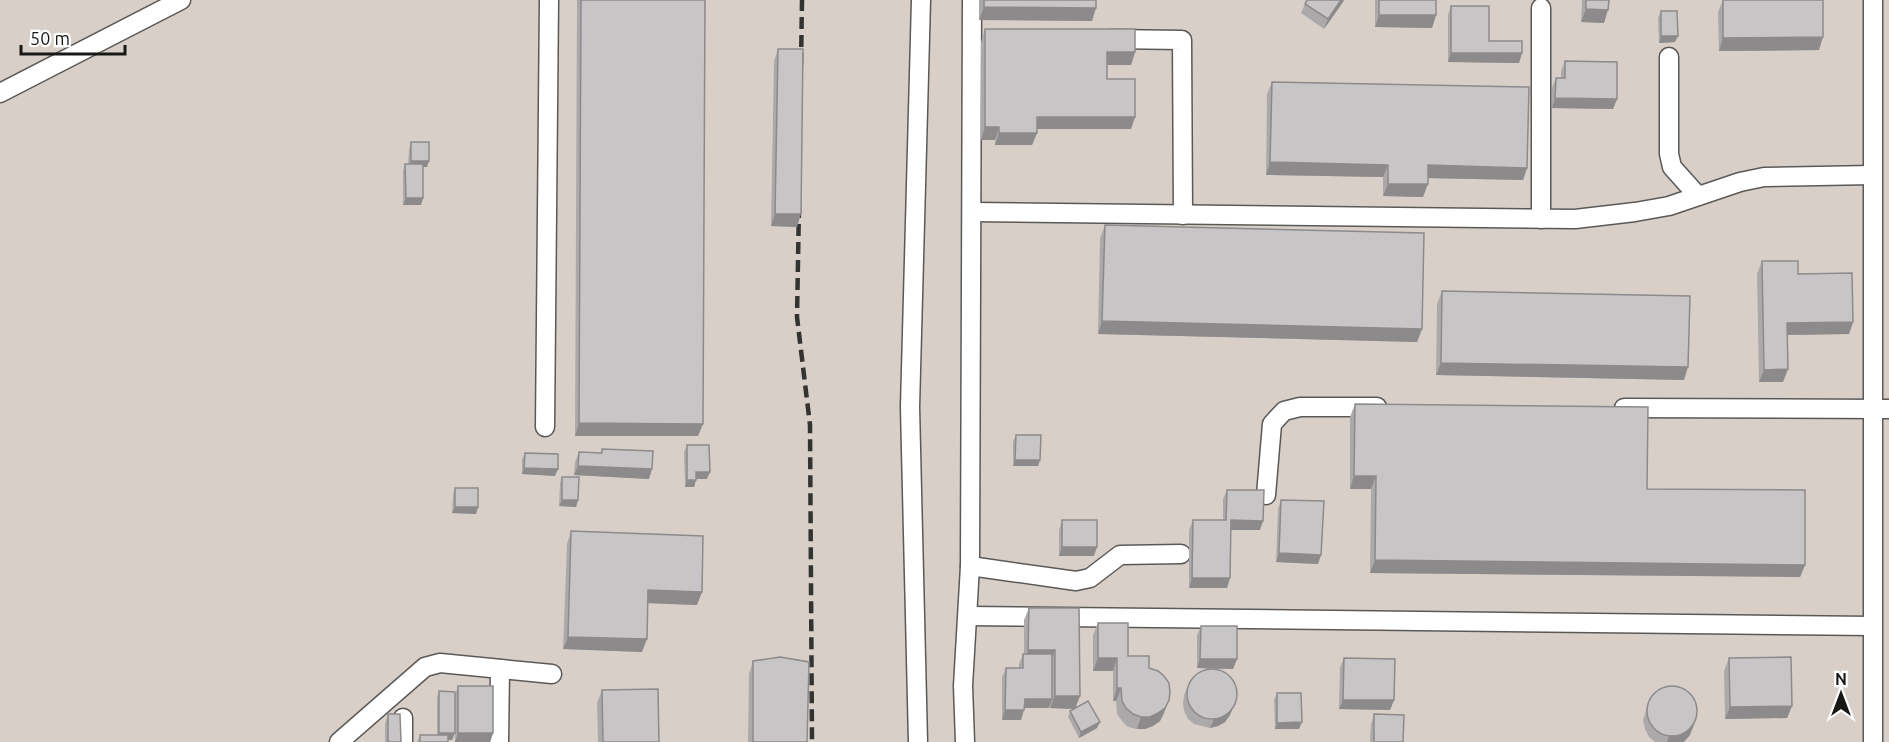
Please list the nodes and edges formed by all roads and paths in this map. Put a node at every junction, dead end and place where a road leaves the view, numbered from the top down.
1 (181, 0) edge
2 (549, 0) edge
3 (921, 0) edge
4 (972, 0) edge
5 (1873, 0) edge
6 (1541, 8) dead end
7 (1089, 39) edge
8 (1669, 57) dead end
9 (0, 93) edge
10 (1872, 175) junction
11 (1698, 196) junction
12 (972, 212) junction
13 (1183, 215) junction
14 (1541, 219) junction
15 (1396, 407) edge
16 (1611, 408) edge
17 (1882, 409) edge
18 (545, 427) dead end
19 (1266, 495) edge
20 (1180, 554) dead end
21 (970, 566) junction
22 (968, 616) junction
23 (1872, 626) junction
24 (500, 669) junction
25 (552, 674) dead end
26 (403, 718) edge
27 (339, 742) edge
28 (403, 742) edge
29 (499, 742) edge
30 (918, 742) edge
31 (965, 742) edge
32 (1873, 742) edge

1 - 9 lane
2 - 18 lane
3 - 30 lane
4 - 12 lane
5 - 10 lane
6 - 14 lane
7 - 13 lane
8 - 11 lane
10 - 11 lane
10 - 17 lane
11 - 14 lane
12 - 13 lane
12 - 21 lane
13 - 14 lane
15 - 19 lane
16 - 17 lane
17 - 23 lane
20 - 21 lane
21 - 22 lane
22 - 23 lane
22 - 31 lane
23 - 32 lane
24 - 25 lane
24 - 27 lane
24 - 29 lane
26 - 28 lane

